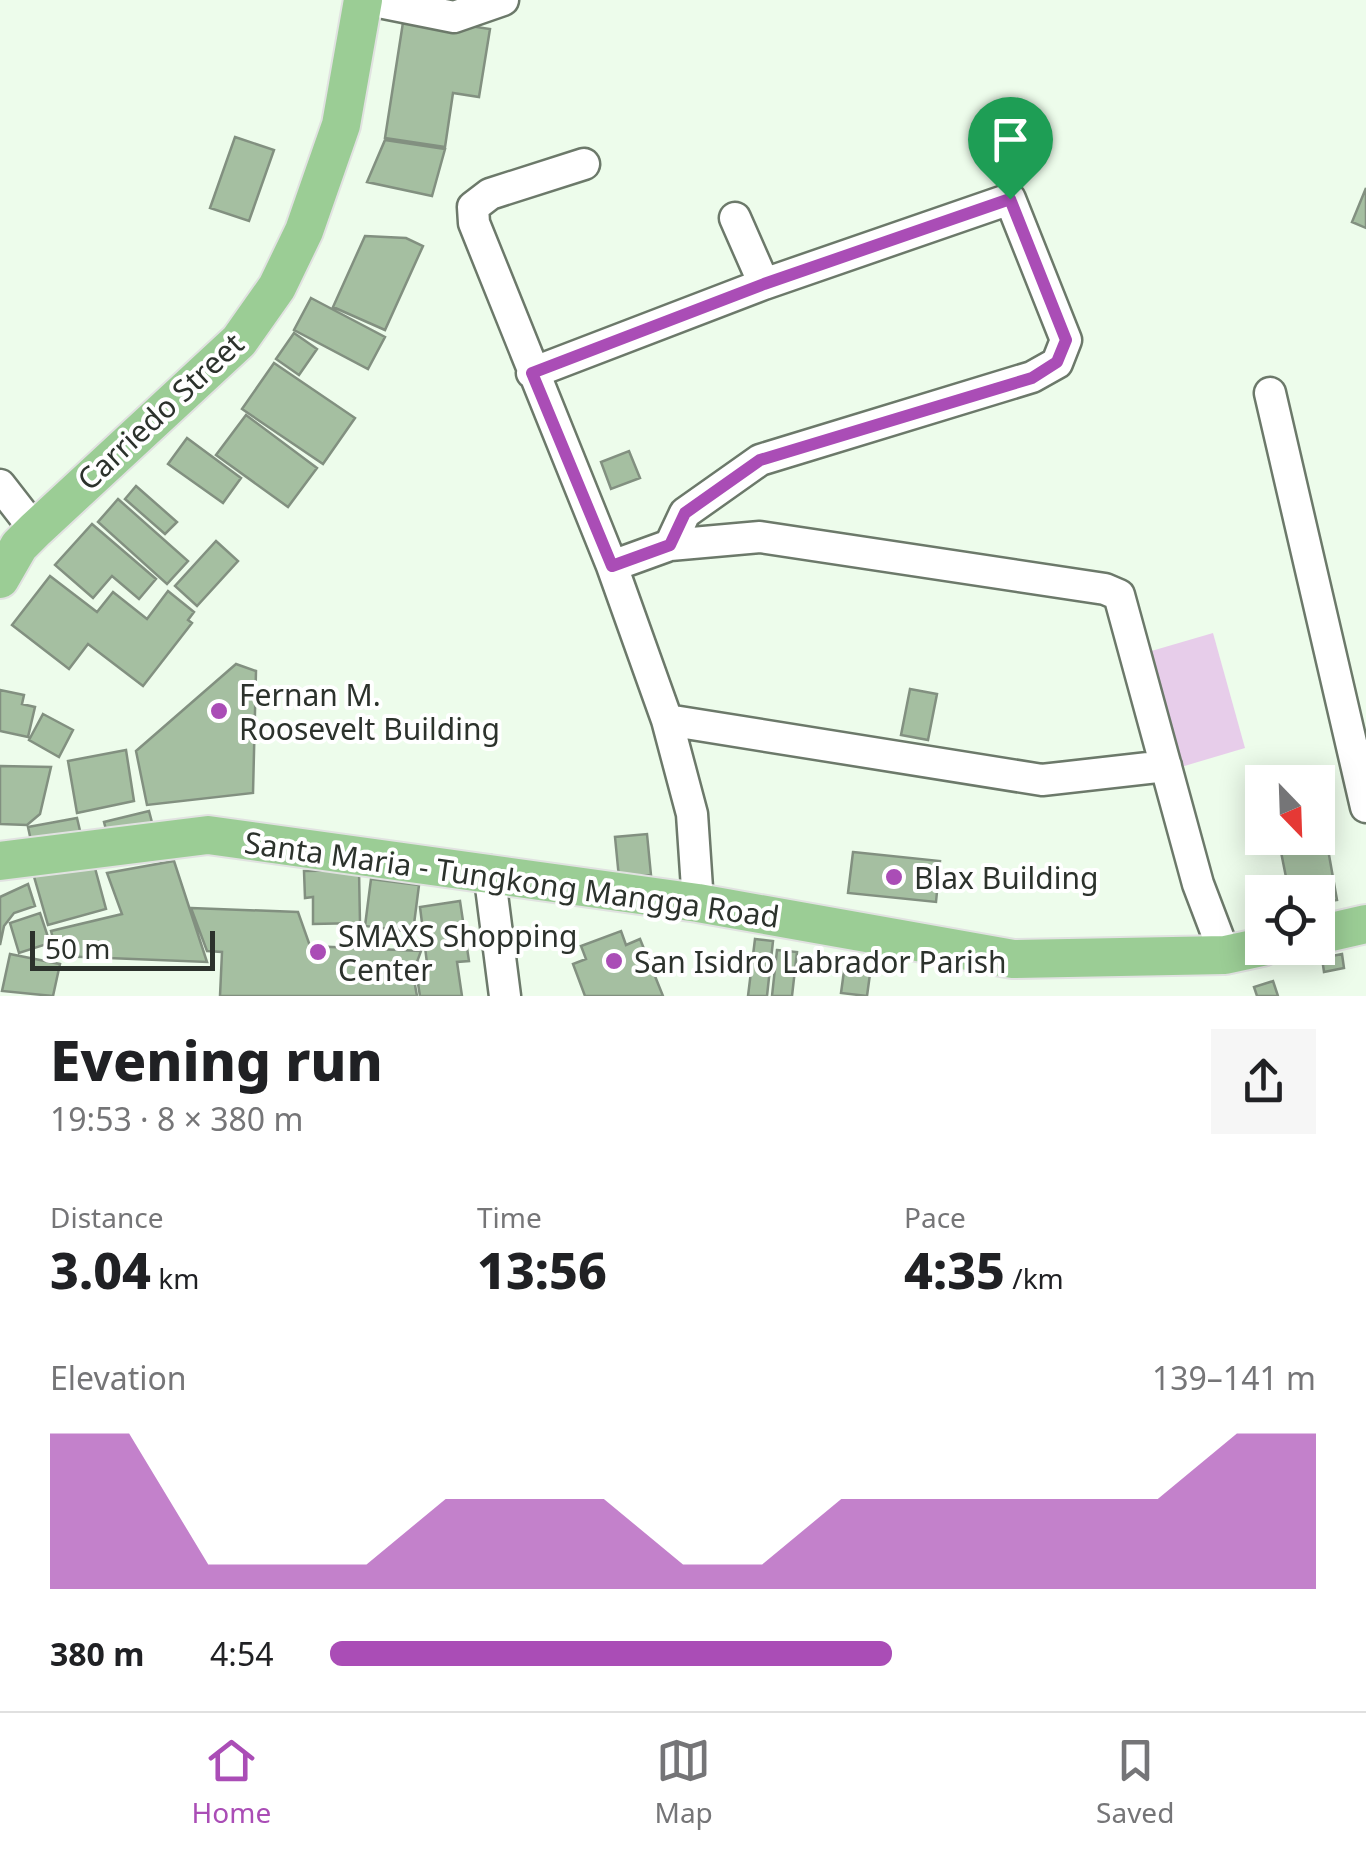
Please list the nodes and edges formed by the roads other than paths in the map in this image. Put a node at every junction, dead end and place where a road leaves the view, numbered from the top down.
1 (366, 0) edge
2 (503, 0) edge
3 (584, 164) dead end
4 (735, 218) dead end
5 (764, 284) junction
6 (532, 373) junction
7 (1270, 393) dead end
8 (0, 485) edge
9 (34, 530) junction
10 (670, 545) junction
11 (612, 566) junction
12 (0, 579) edge
13 (667, 720) junction
14 (1166, 766) junction
15 (1366, 807) edge
16 (0, 861) edge
17 (489, 871) junction
18 (698, 902) junction
19 (1366, 924) edge
20 (1335, 931) edge
21 (1245, 951) edge
22 (1226, 956) junction
23 (504, 996) edge

1 - 2 street
1 - 9 main road, Carriedo Street
3 - 6 street
4 - 5 street
5 - 6 street
5 - 10 street
6 - 11 street
7 - 15 street
8 - 9 street
9 - 12 main road, Carriedo Street
10 - 11 street
10 - 14 street
11 - 13 street
13 - 14 street
13 - 18 street
14 - 22 street
16 - 17 main road, Santa Maria - Tungkong Mangga Road
17 - 18 main road, Santa Maria - Tungkong Mangga Road
17 - 23 street
18 - 22 main road, Santa Maria - Tungkong Mangga Road
19 - 20 main road
21 - 22 main road, Santa Maria - Tungkong Mangga Road

